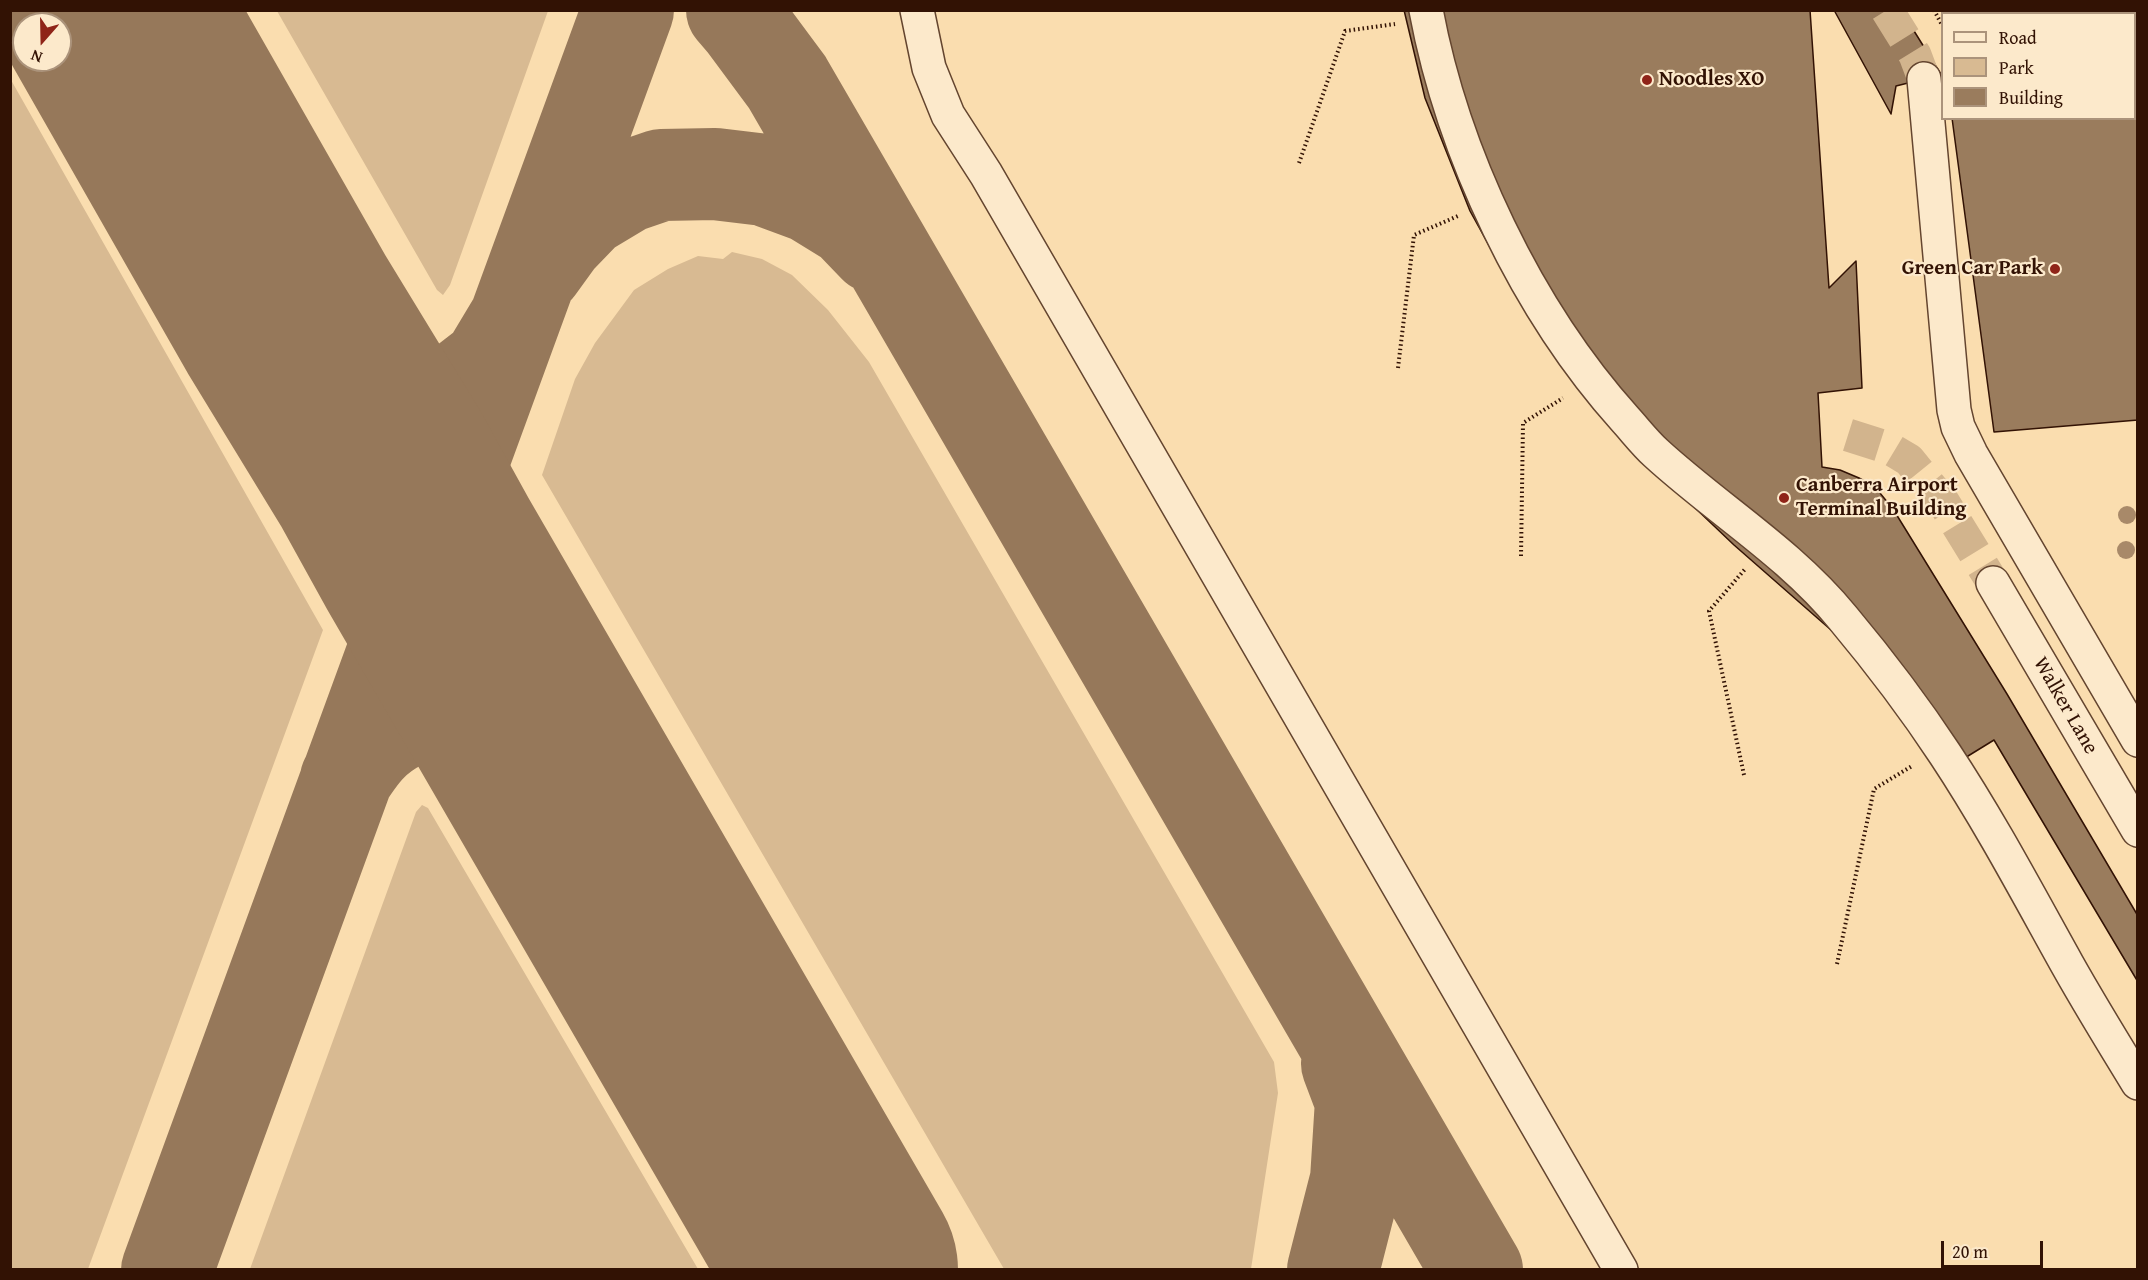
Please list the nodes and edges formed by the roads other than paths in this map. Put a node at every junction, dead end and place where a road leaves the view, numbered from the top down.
1 (917, 10) edge
2 (1426, 10) edge
3 (1924, 79) tunnel mouth
4 (1993, 583) tunnel mouth
5 (2138, 740) edge
6 (2138, 830) edge
7 (2138, 1083) edge
8 (1621, 1269) edge

1 - 8 lane
2 - 7 lane
3 - 5 lane
4 - 6 lane, Walker Lane

